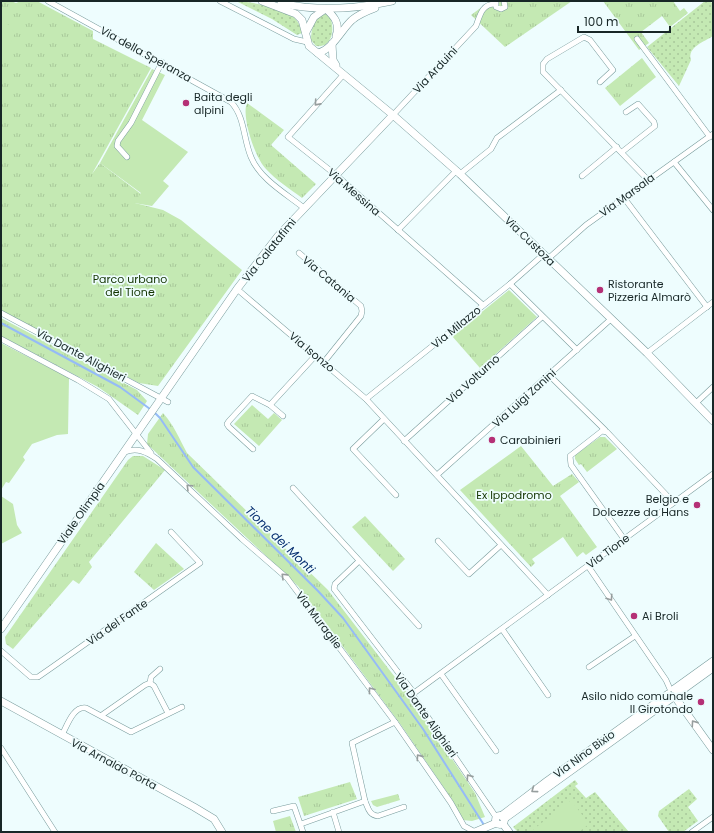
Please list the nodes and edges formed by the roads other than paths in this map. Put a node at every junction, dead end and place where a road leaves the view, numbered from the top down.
1 (48, 1) edge
2 (220, 1) edge
3 (262, 1) edge
4 (273, 1) edge
5 (392, 1) edge
6 (504, 1) edge
7 (496, 2) edge
8 (326, 9) junction
9 (306, 32) junction
10 (637, 38) dead end
11 (334, 41) junction
12 (307, 42) junction
13 (318, 53) junction
14 (162, 62) junction
15 (342, 72) junction
16 (600, 82) dead end
17 (561, 90) junction
18 (626, 112) dead end
19 (393, 115) junction
20 (711, 136) edge
21 (617, 147) junction
22 (622, 152) junction
23 (126, 157) dead end
24 (674, 162) junction
25 (458, 173) junction
26 (336, 175) junction
27 (582, 176) dead end
28 (648, 180) junction
29 (624, 198) junction
30 (304, 208) junction
31 (713, 210) edge
32 (398, 230) junction
33 (299, 254) dead end
34 (546, 256) junction
35 (510, 284) junction
36 (237, 289) junction
37 (713, 302) edge
38 (483, 305) junction
39 (707, 306) junction
40 (1, 313) edge
41 (542, 317) junction
42 (611, 319) junction
43 (1, 339) edge
44 (577, 350) junction
45 (647, 353) junction
46 (316, 355) junction
47 (324, 362) junction
48 (550, 376) junction
49 (713, 386) edge
50 (366, 399) junction
51 (165, 400) junction
52 (696, 403) junction
53 (270, 405) junction
54 (283, 416) dead end
55 (384, 419) junction
56 (713, 421) edge
57 (605, 430) junction
58 (136, 435) junction
59 (404, 441) junction
60 (253, 449) dead end
61 (124, 452) junction
62 (157, 459) junction
63 (713, 474) edge
64 (437, 475) junction
65 (293, 488) dead end
66 (396, 495) dead end
67 (673, 502) junction
68 (171, 532) dead end
69 (624, 540) junction
70 (438, 541) dead end
71 (501, 545) junction
72 (360, 561) junction
73 (588, 566) junction
74 (548, 595) junction
75 (420, 626) dead end
76 (1, 629) edge
77 (502, 629) junction
78 (635, 636) junction
79 (1, 651) edge
80 (713, 661) edge
81 (589, 667) dead end
82 (713, 668) edge
83 (160, 669) dead end
84 (441, 674) junction
85 (150, 683) junction
86 (414, 693) junction
87 (673, 693) junction
88 (548, 695) dead end
89 (1, 701) edge
90 (182, 707) dead end
91 (168, 713) junction
92 (102, 715) junction
93 (395, 722) junction
94 (62, 735) junction
95 (1, 748) edge
96 (713, 750) edge
97 (496, 751) dead end
98 (365, 801) junction
99 (404, 807) dead end
100 (273, 811) dead end
101 (333, 812) junction
102 (713, 817) edge
103 (500, 820) junction
104 (301, 824) junction
105 (55, 832) edge
106 (222, 832) edge
107 (303, 832) edge
108 (339, 832) edge
109 (475, 832) edge
110 (510, 832) edge
111 (692, 832) edge

1 - 14 street, Via della Speranza
2 - 12 street, Via Custoza
3 - 9 main road
4 - 8 main road
5 - 8 main road
5 - 11 main road
6 - 7 street, Via Arduini
7 - 19 street, Via Arduini
8 - 9 main road
8 - 11 main road, Via Custoza
9 - 12 main road
10 - 20 street, Via Marsala
11 - 13 main road
11 - 15 main road, Via Custoza
12 - 13 main road, Via Custoza
13 - 15 main road, Via Custoza
14 - 23 street
14 - 30 street, Via della Speranza
15 - 19 main road, Via Custoza
15 -> 26 street, Via Messina
16 - 17 street
17 - 21 street
17 - 25 street
18 - 22 street
19 - 25 main road, Via Custoza
19 - 26 main road, Via Calatafimi
20 - 24 street, Via Marsala
21 - 22 street
21 - 27 street
22 - 28 street
24 - 28 street, Via Marsala
24 - 31 street
25 - 32 street
25 - 34 main road, Via Custoza
26 - 30 main road, Via Calatafimi
26 - 32 street, Via Messina
28 - 29 street, Via Marsala
29 - 34 street, Via Marsala
29 - 39 street
30 - 36 main road, Via Calatafimi
32 - 38 street, Via Messina
33 - 47 street, Via Catania
34 - 35 street, Via Milazzo
34 - 42 main road, Via Custoza
35 - 38 street, Via Milazzo
35 - 41 street
36 - 46 street, Via Isonzo
36 - 51 main road, Via Calatafimi
37 - 39 street
38 - 50 street, Via Milazzo
39 - 45 street
40 - 51 street, Via Dante Alighieri
41 - 44 street
41 - 59 street, Via Volturno
42 - 44 street, Via Luigi Zanini
42 - 45 main road, Via Custoza
43 - 58 street
44 - 48 street, Via Luigi Zanini
45 - 52 main road, Via Custoza
46 - 47 street, Via Isonzo
46 - 53 street
47 - 50 street, Via Isonzo
48 - 57 street
48 - 64 street, Via Luigi Zanini
49 - 52 street
50 - 55 street, Via Isonzo
51 - 58 main road, Viale Olimpia
52 - 56 main road, Via Custoza
53 - 54 street
53 - 60 street
55 - 59 street, Via Isonzo
55 - 66 street
57 - 67 street
57 - 69 street
58 - 61 main road, Viale Olimpia
58 - 62 street
59 - 64 street, Via Isonzo
61 - 62 street, Via Muraglie
61 - 76 main road, Viale Olimpia
93 -> 62 street, Via Muraglie
63 - 67 street, Via Tione
64 - 71 street, Via Isonzo
65 - 72 street
67 - 69 street, Via Tione
68 - 79 street, Via del Fante
69 - 73 street, Via Tione
70 - 71 street
71 - 74 street, Via Isonzo
72 - 75 street
72 - 86 street, Via Dante Alighieri
73 - 74 street, Via Tione
73 -> 78 street
74 - 77 street, Via Tione
77 - 84 street, Via Tione
77 - 88 street
78 - 81 street
78 - 87 street
80 - 87 main road, Via Nino Bixio
82 - 87 main road, Via Nino Bixio
83 - 85 street
84 - 86 street, Via Tione
84 - 97 street
85 - 91 street
85 - 92 street
103 -> 86 street, Via Dante Alighieri
96 -> 87 main road
87 - 103 main road, Via Nino Bixio
89 - 94 main road, Via Arnaldo Porta
90 - 91 street
91 - 92 street
92 - 94 street
93 - 98 street
109 -> 93 street, Via Muraglie
94 - 106 main road, Via Arnaldo Porta
95 - 105 street
98 - 99 street
98 - 101 street
100 - 104 street
101 - 104 street
101 - 108 street
102 - 111 street
103 - 109 main road, Via Nino Bixio
103 - 110 main road
104 - 107 street

